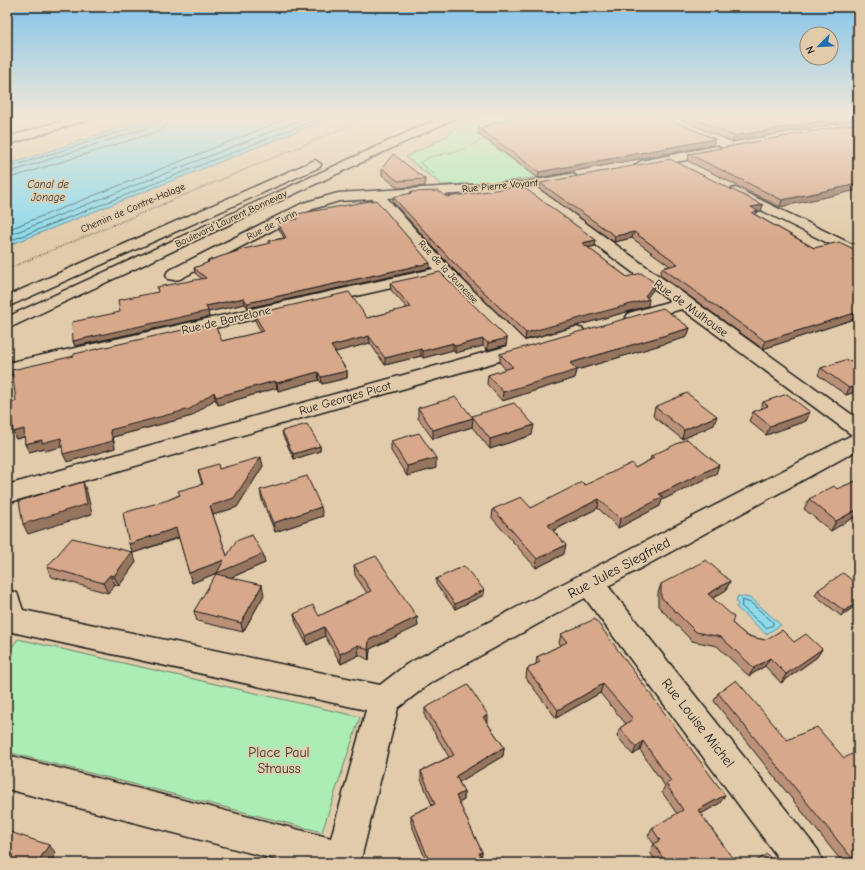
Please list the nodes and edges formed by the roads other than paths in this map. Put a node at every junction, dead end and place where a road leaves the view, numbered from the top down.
1 (367, 156) edge
2 (687, 156) edge
3 (330, 157) dead end
4 (671, 159) junction
5 (625, 167) edge
6 (692, 170) edge
7 (580, 176) edge
8 (525, 186) junction
9 (727, 187) edge
10 (376, 194) junction
11 (858, 253) edge
12 (444, 271) junction
13 (174, 275) dead end
14 (7, 302) edge
15 (684, 303) junction
16 (619, 321) edge
17 (7, 324) edge
18 (596, 328) edge
19 (521, 348) junction
20 (7, 369) edge
21 (858, 430) edge
22 (858, 441) edge
23 (7, 494) edge
24 (590, 584) junction
25 (9, 616) edge
26 (384, 700) junction
27 (7, 772) edge
28 (805, 863) edge

1 - 17 main road, Boulevard Laurent Bonnevay
2 - 4 main road
3 - 14 main road, Boulevard Laurent Bonnevay
4 - 5 main road
4 - 6 main road
7 - 8 main road, Rue Pierre Voyant
8 - 10 main road, Rue Pierre Voyant
8 - 15 main road, Rue de Mulhouse
9 - 11 main road
10 - 12 main road, Rue de la Jeunesse
10 - 13 main road, Rue de Turin
12 - 19 main road, Rue de la Jeunesse
12 - 20 main road, Rue de Barcelone
15 - 16 main road
15 - 21 main road, Rue de Mulhouse
18 - 19 main road, Rue Georges Picot
19 - 23 main road, Rue Georges Picot
22 - 24 main road, Rue Jules Siegfried
24 - 26 main road, Rue Jules Siegfried
24 - 28 main road, Rue Louise Michel
25 - 26 main road
26 - 27 main road

